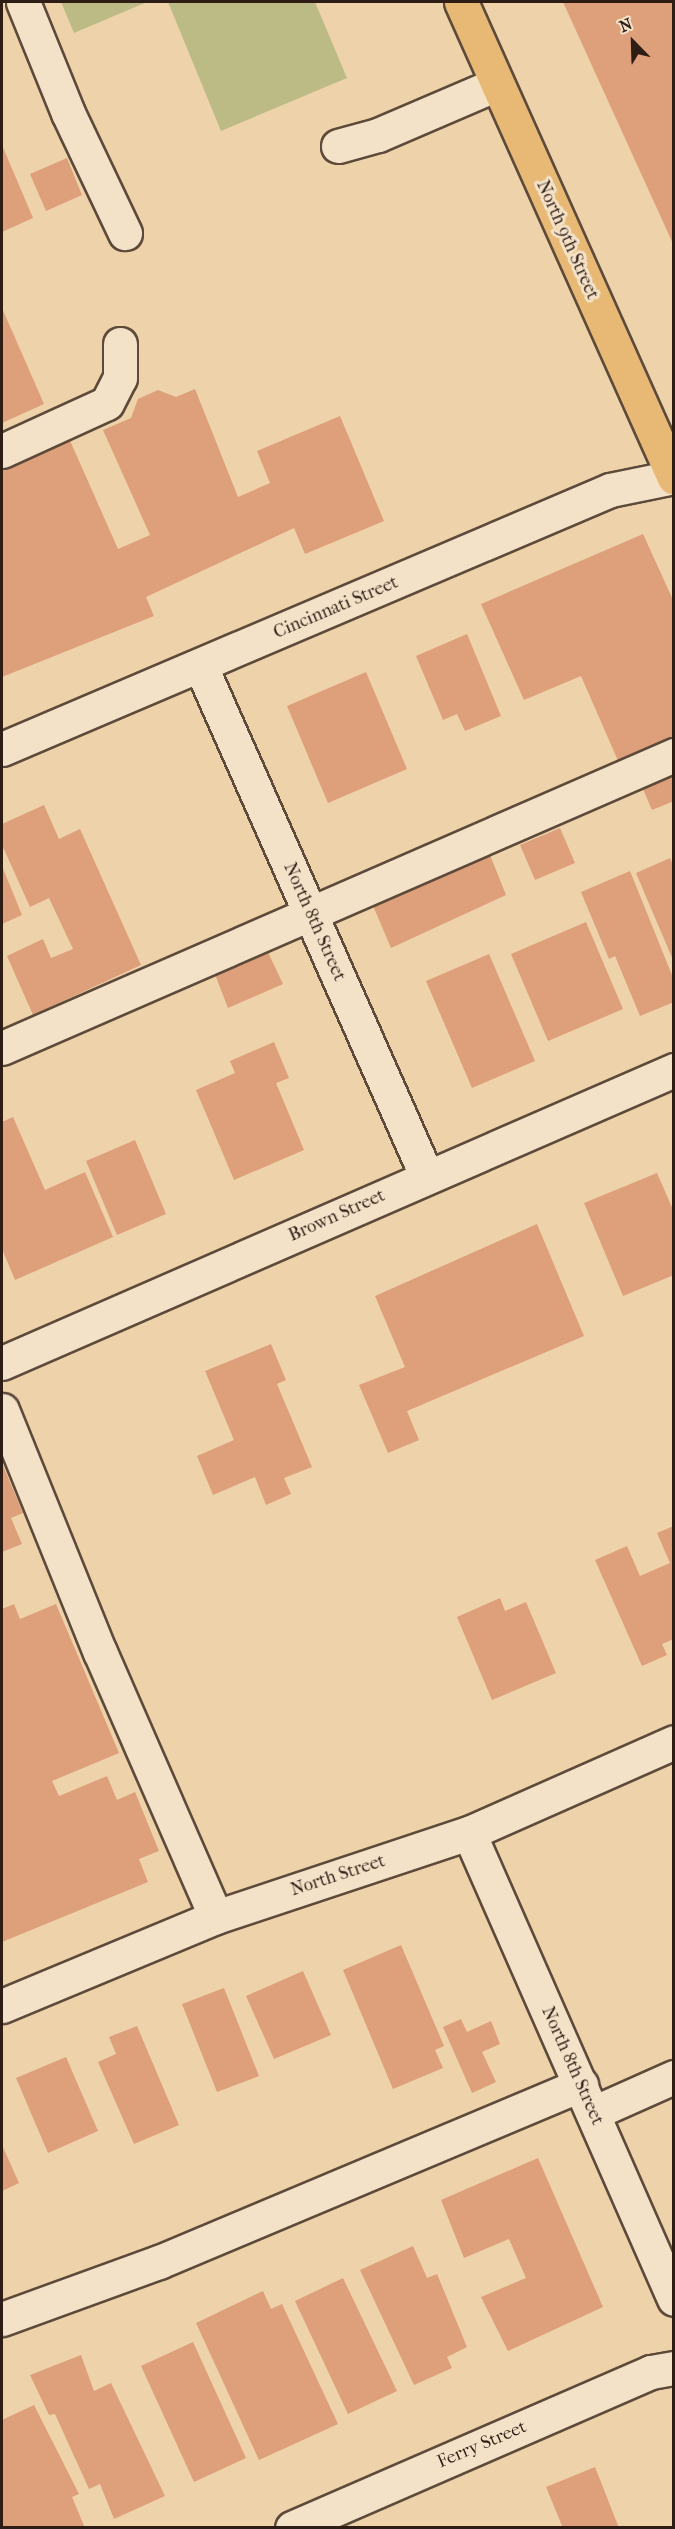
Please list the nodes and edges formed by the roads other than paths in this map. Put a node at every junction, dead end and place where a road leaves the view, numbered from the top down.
1 (23, 2) edge
2 (461, 2) edge
3 (497, 84) junction
4 (338, 146) dead end
5 (124, 233) dead end
6 (120, 344) dead end
7 (2, 451) edge
8 (673, 478) edge
9 (201, 666) junction
10 (2, 749) edge
11 (674, 755) edge
12 (310, 913) junction
13 (2, 1048) edge
14 (674, 1070) edge
15 (427, 1177) junction
16 (2, 1363) edge
17 (2, 1410) edge
18 (674, 1742) edge
19 (469, 1833) junction
20 (216, 1917) junction
21 (2, 2006) edge
22 (674, 2077) edge
23 (587, 2099) junction
24 (674, 2299) edge
25 (2, 2319) edge
26 (674, 2368) edge
27 (292, 2528) edge

1 - 5 street
2 - 3 main road, North 9th Street
3 - 4 street
3 - 8 main road, North 9th Street
6 - 7 street
8 - 9 street, Cincinnati Street
9 - 10 street, Cincinnati Street
9 - 12 street, North 8th Street
11 - 12 street
12 - 13 street
12 - 15 street, North 8th Street
14 - 15 street, Brown Street
15 - 16 street, Brown Street
17 - 20 street
18 - 19 street, North Street
19 - 20 street, North Street
19 - 23 street, North 8th Street
20 - 21 street, North Street
22 - 23 street
23 - 24 street, North 8th Street
23 - 25 street
26 - 27 street, Ferry Street

